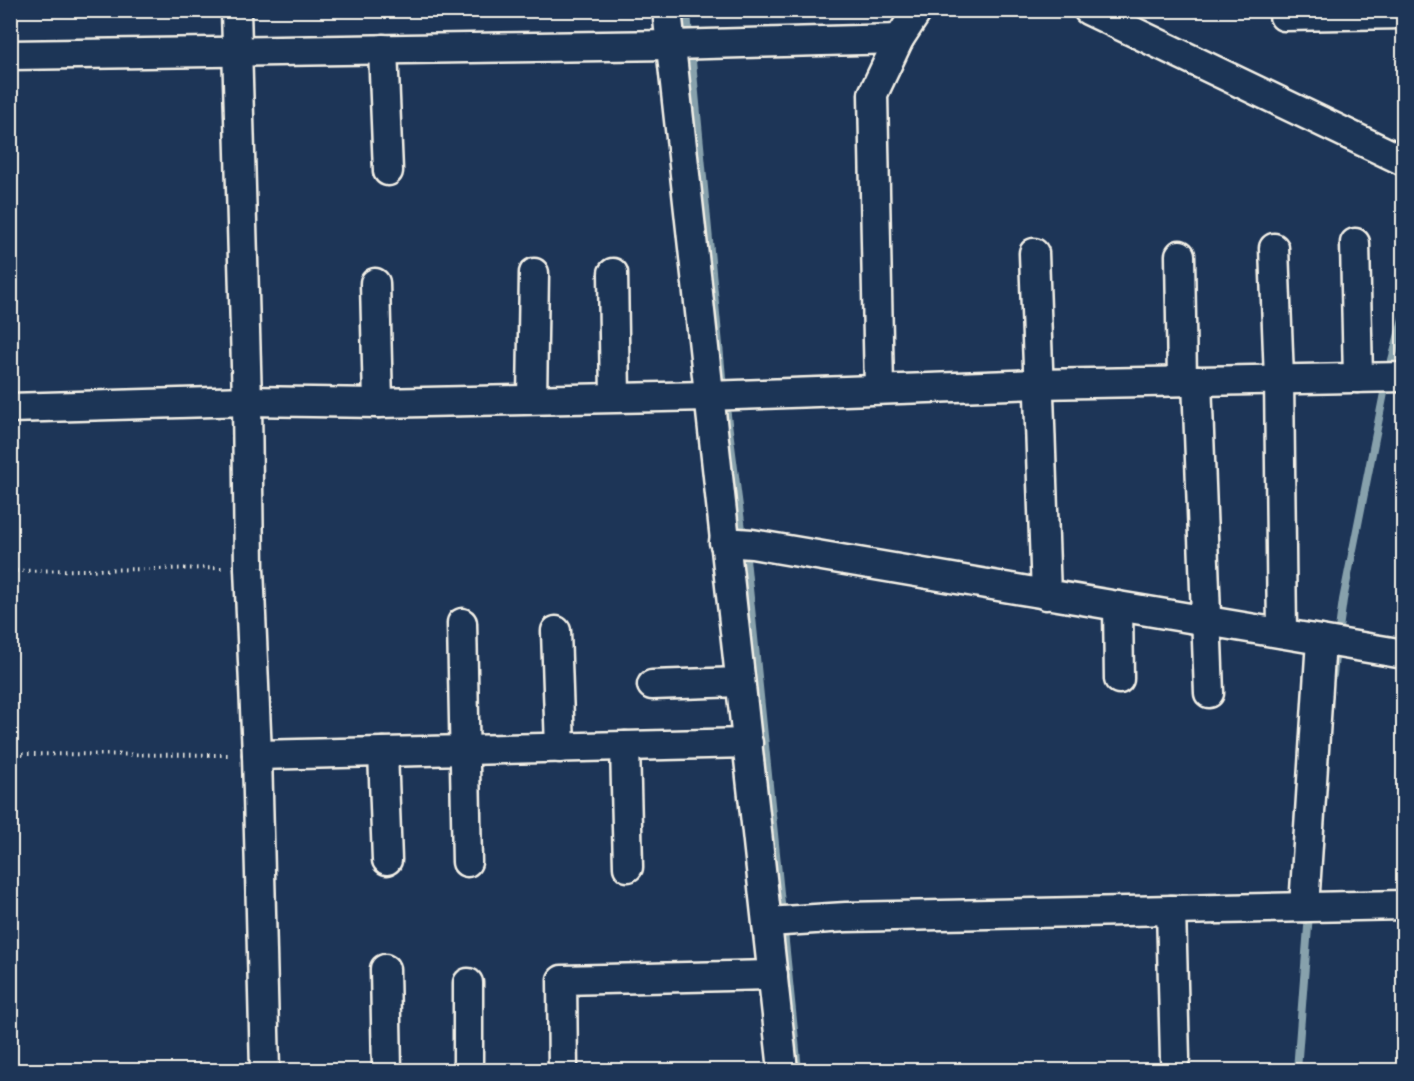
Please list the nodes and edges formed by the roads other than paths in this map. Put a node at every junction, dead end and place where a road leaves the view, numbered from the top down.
1 (236, 10) edge
2 (667, 10) edge
3 (918, 10) edge
4 (1088, 10) edge
5 (1284, 10) edge
6 (1404, 14) edge
7 (899, 39) junction
8 (671, 45) junction
9 (383, 49) junction
10 (237, 52) junction
11 (10, 55) edge
12 (1404, 160) edge
13 (388, 171) dead end
14 (1355, 243) dead end
15 (1274, 248) dead end
16 (1034, 253) dead end
17 (1180, 255) dead end
18 (534, 273) dead end
19 (613, 273) dead end
20 (375, 283) dead end
21 (1404, 377) edge
22 (1358, 378) junction
23 (1279, 380) junction
24 (1190, 381) junction
25 (1038, 384) junction
26 (879, 389) junction
27 (708, 396) junction
28 (615, 397) junction
29 (532, 399) junction
30 (247, 401) junction
31 (378, 403) junction
32 (10, 408) edge
33 (724, 542) junction
34 (1046, 595) junction
35 (1118, 606) junction
36 (1206, 620) junction
37 (462, 623) dead end
38 (556, 631) dead end
39 (1282, 633) junction
40 (1321, 640) junction
41 (1404, 654) edge
42 (1119, 679) dead end
43 (740, 682) junction
44 (652, 685) dead end
45 (1209, 693) dead end
46 (748, 743) junction
47 (625, 746) junction
48 (560, 748) junction
49 (465, 750) junction
50 (383, 752) junction
51 (257, 755) junction
52 (387, 860) dead end
53 (467, 862) dead end
54 (628, 867) dead end
55 (1404, 905) edge
56 (1304, 907) junction
57 (1171, 910) junction
58 (768, 922) junction
59 (384, 969) dead end
60 (773, 975) junction
61 (468, 983) dead end
62 (1175, 1058) dead end
63 (265, 1071) edge
64 (387, 1071) edge
65 (468, 1071) edge
66 (563, 1071) edge
67 (783, 1071) edge

1 - 10 street
2 - 8 street
3 - 7 street
4 - 12 street
5 - 6 street
7 - 8 street
7 - 26 street
8 - 9 street
8 - 27 street
9 - 10 street
9 - 13 street
10 - 11 street
10 - 30 street
14 - 22 street
15 - 23 street
16 - 25 street
17 - 24 street
18 - 29 street
19 - 28 street
20 - 31 street
21 - 22 street
22 - 23 street
23 - 24 street
23 - 39 street
24 - 25 street
24 - 36 street
25 - 26 street
25 - 34 street
26 - 27 street
27 - 28 street
27 - 33 street
28 - 29 street
29 - 31 street
30 - 31 street
30 - 32 street
30 - 51 street
33 - 34 street
33 - 43 street
34 - 35 street
35 - 36 street
35 - 42 street
36 - 39 street
36 - 45 street
37 - 49 street
38 - 48 street
39 - 40 street
40 - 41 street
40 - 56 street
43 - 44 street
43 - 46 street
46 - 47 street
46 - 58 street
47 - 48 street
47 - 54 street
48 - 49 street
49 - 50 street
49 - 53 street
50 - 51 street
50 - 52 street
51 - 63 street
55 - 56 street
56 - 57 street
57 - 58 street
57 - 62 street
58 - 60 street
59 - 64 street
60 - 66 street
60 - 67 street
61 - 65 street

